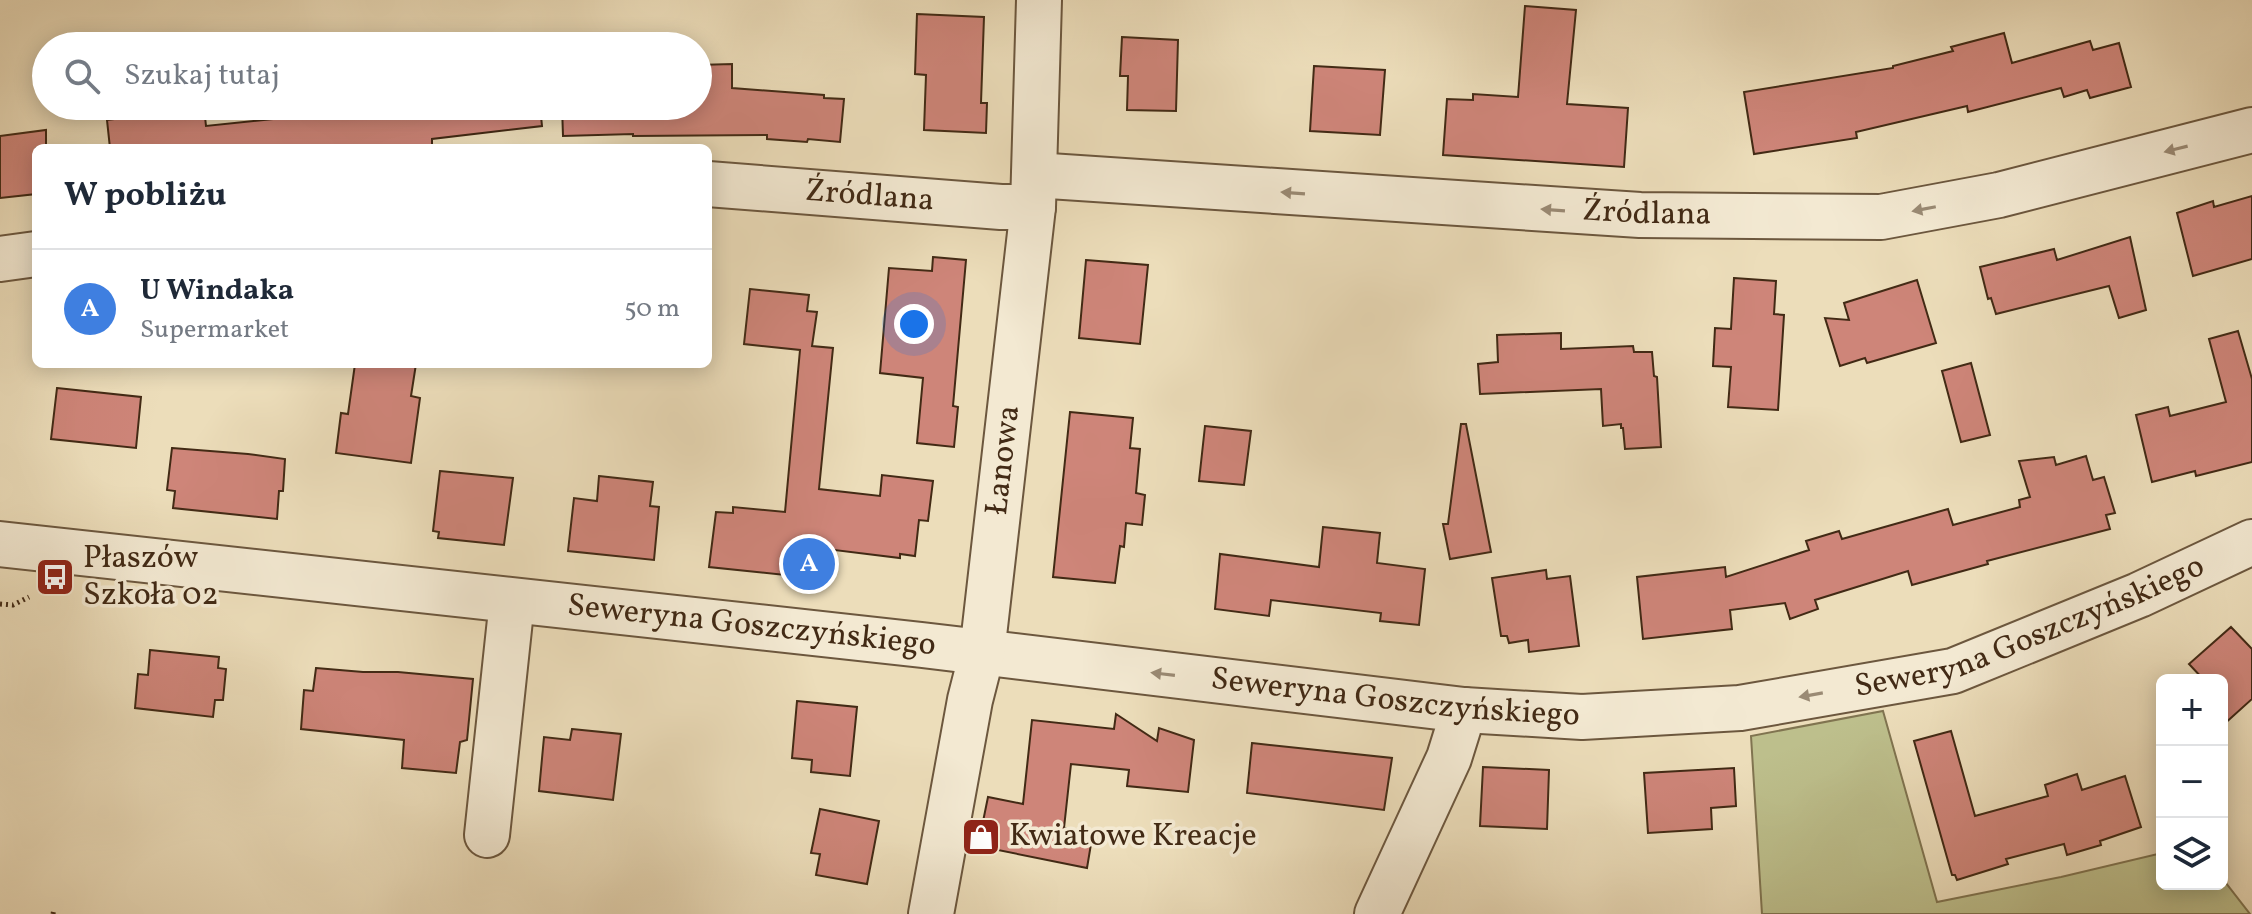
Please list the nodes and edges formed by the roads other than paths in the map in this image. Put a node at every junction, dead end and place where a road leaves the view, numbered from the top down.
1 (1039, 0) edge
2 (2252, 130) edge
3 (712, 184) edge
4 (1033, 191) junction
5 (32, 255) edge
6 (0, 259) edge
7 (2252, 542) edge
8 (0, 544) edge
9 (512, 601) junction
10 (982, 653) junction
11 (1464, 710) junction
12 (479, 823) dead end
13 (931, 914) edge
14 (1377, 914) edge

1 - 4 street, Łanowa
2 -> 4 street, Źródlana
3 - 4 street, Źródlana
4 - 10 street, Łanowa
5 - 6 street
7 -> 11 street, Seweryna Goszczyńskiego
8 - 9 street, Seweryna Goszczyńskiego
9 - 10 street, Seweryna Goszczyńskiego
9 - 12 street
11 -> 10 street, Seweryna Goszczyńskiego
10 - 13 street, Łanowa
11 - 14 street

